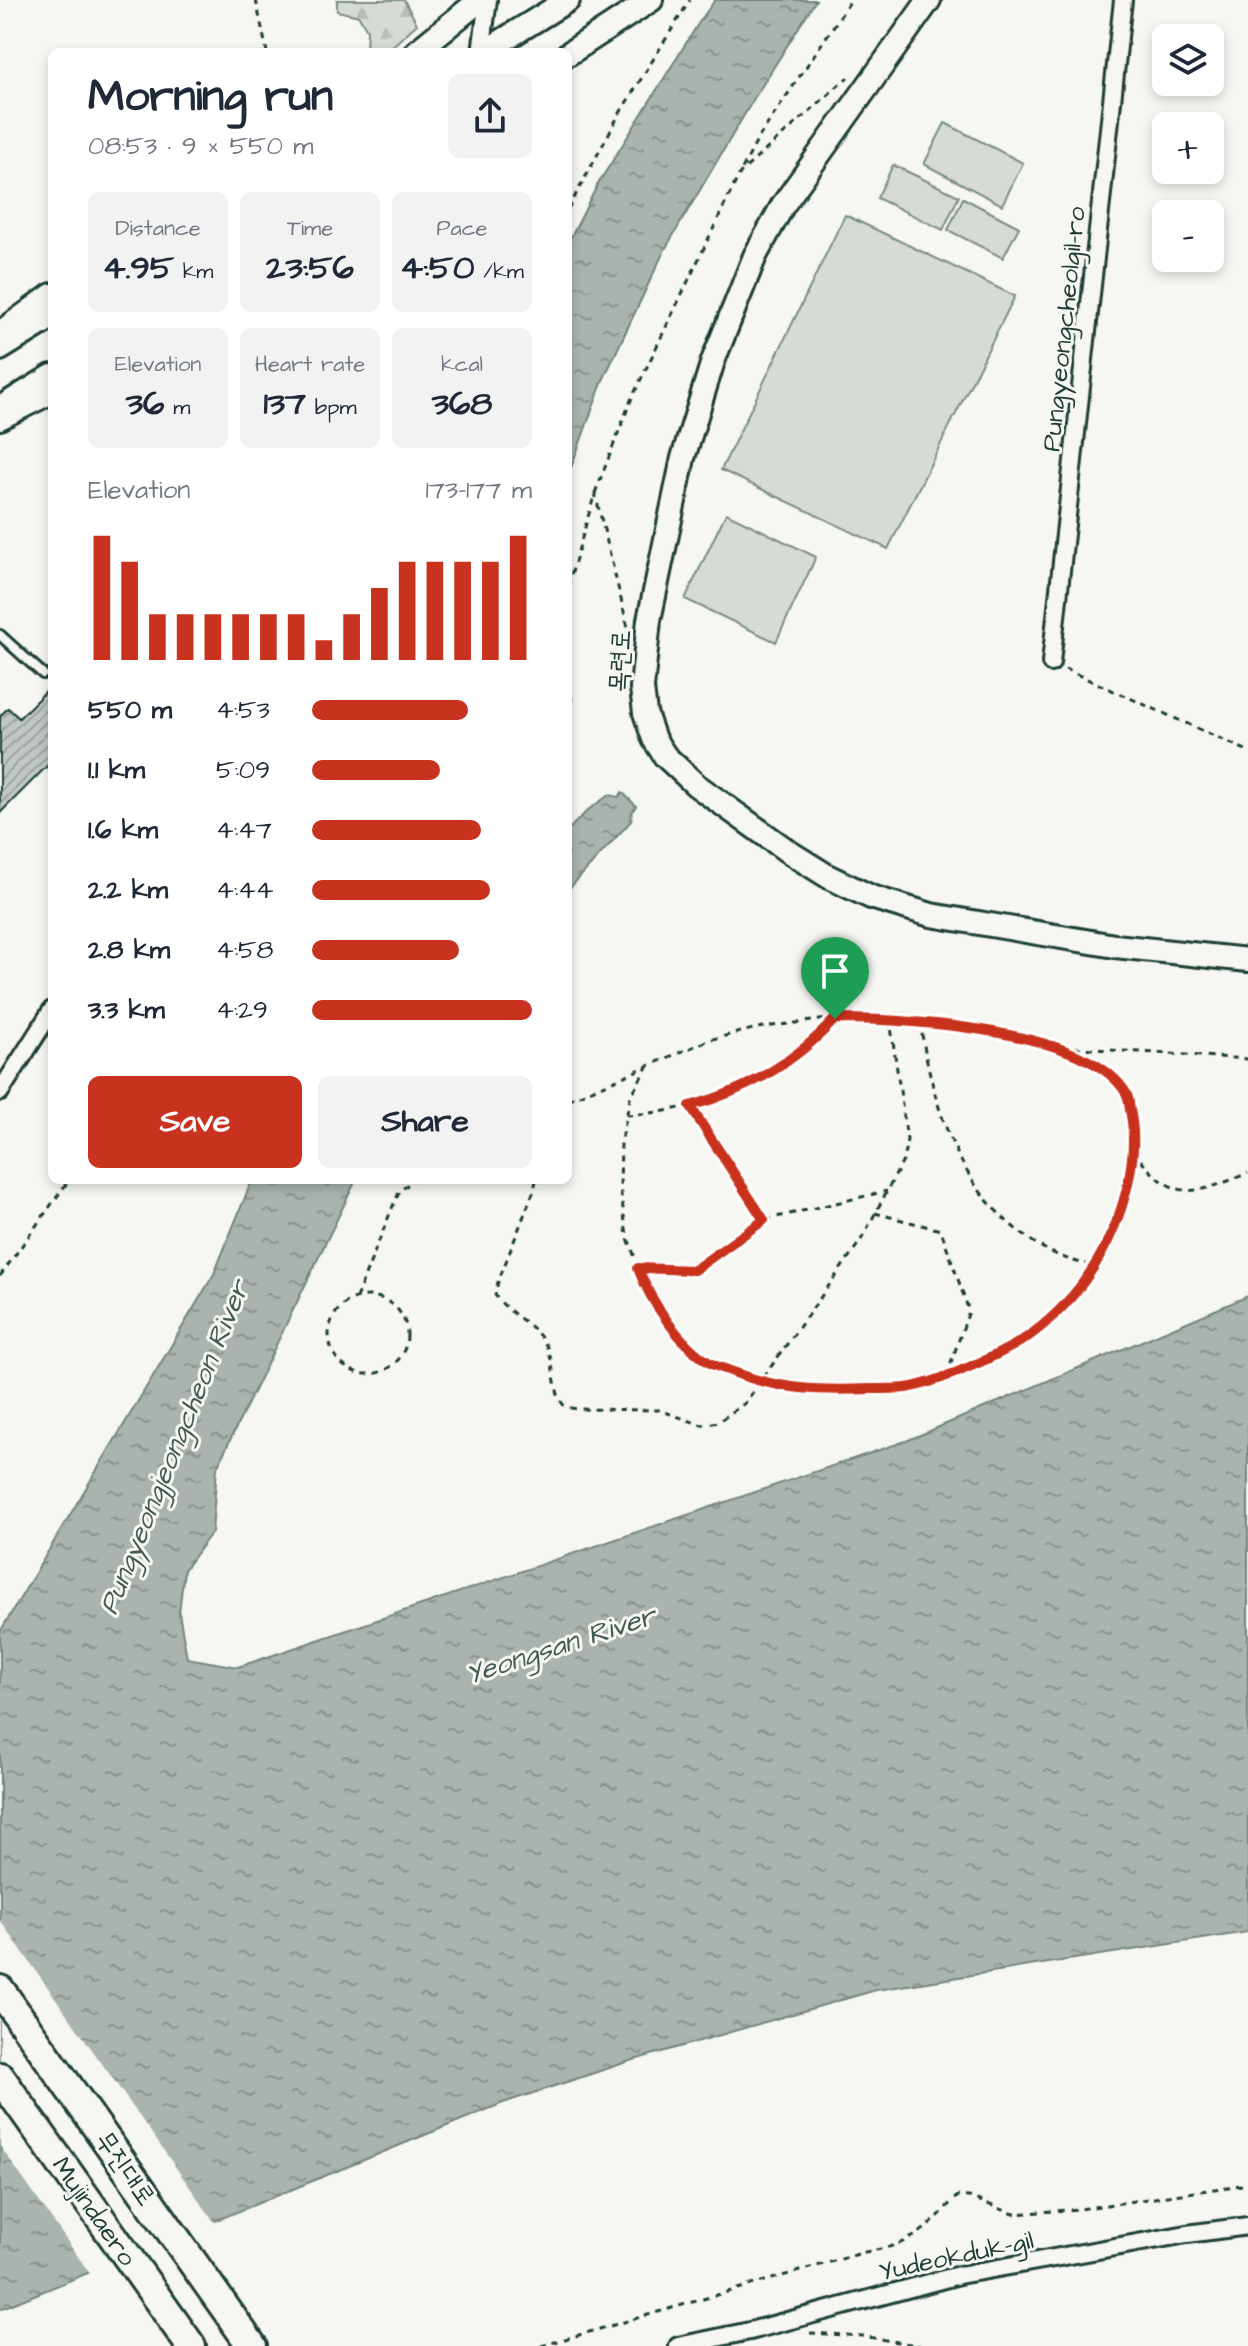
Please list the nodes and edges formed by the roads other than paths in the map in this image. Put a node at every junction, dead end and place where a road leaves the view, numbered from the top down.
1 (480, 0) edge
2 (488, 0) edge
3 (568, 0) edge
4 (651, 0) edge
5 (929, 0) edge
6 (1123, 0) edge
7 (421, 48) edge
8 (482, 48) edge
9 (489, 48) edge
10 (572, 51) edge
11 (48, 298) edge
12 (48, 319) edge
13 (0, 333) edge
14 (0, 349) edge
15 (48, 378) edge
16 (48, 397) edge
17 (0, 408) edge
18 (0, 421) edge
19 (0, 635) edge
20 (1051, 663) road end
21 (43, 674) dead end
22 (1248, 960) edge
23 (48, 1016) edge
24 (0, 1092) edge
25 (0, 1990) edge
26 (0, 2077) edge
27 (1248, 2226) edge
28 (191, 2346) edge
29 (252, 2346) edge
30 (678, 2346) edge

1 - 7 street
2 - 8 street
3 - 9 street
4 - 10 street
5 - 22 street, 목련로
6 - 20 street, Pungyeongcheolgil-ro
11 - 13 street
12 - 14 street
15 - 17 street
16 - 18 street
19 - 21 lane
23 - 24 street
25 - 29 highway, 무진대로
26 - 28 highway, Mujindaero
27 - 30 street, Yudeokduk-gil

